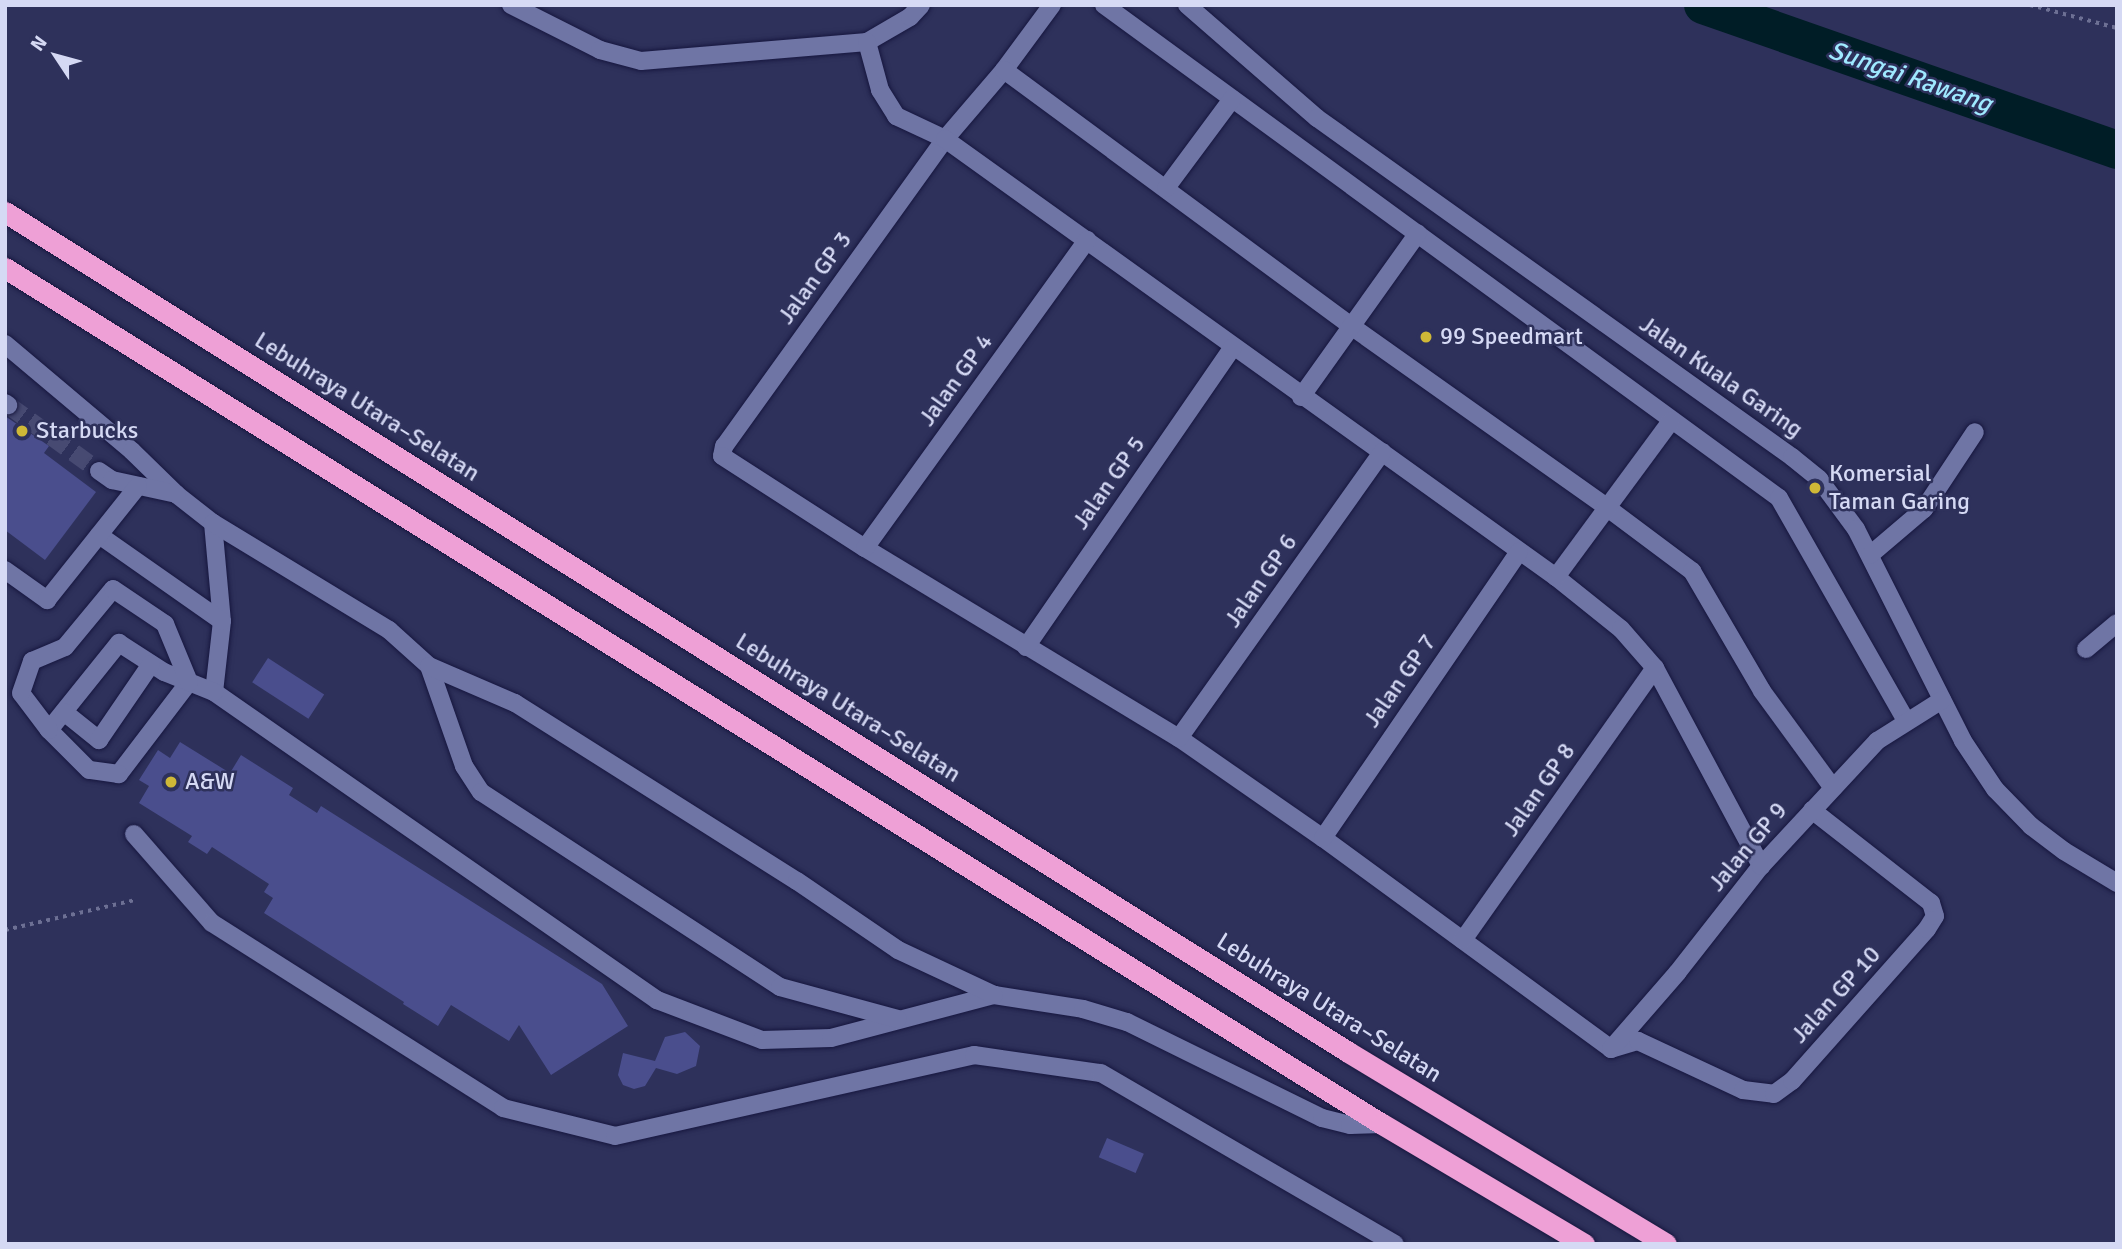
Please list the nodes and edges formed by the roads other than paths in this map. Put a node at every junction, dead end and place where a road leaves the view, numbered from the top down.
1 (511, 5) edge
2 (920, 5) edge
3 (1052, 5) edge
4 (1104, 5) edge
5 (1187, 5) edge
6 (867, 42) junction
7 (1004, 70) junction
8 (1231, 99) junction
9 (945, 139) junction
10 (1166, 188) junction
11 (5, 212) edge
12 (1418, 233) junction
13 (1087, 240) junction
14 (5, 268) edge
15 (1351, 326) junction
16 (5, 344) edge
17 (1233, 347) junction
18 (1301, 397) junction
19 (1671, 421) junction
20 (1975, 432) dead end
21 (1382, 452) junction
22 (99, 471) tunnel mouth
23 (138, 486) junction
24 (176, 494) junction
25 (1609, 509) junction
26 (213, 523) junction
27 (99, 535) junction
28 (865, 548) junction
29 (1519, 552) junction
30 (1870, 555) junction
31 (5, 570) edge
32 (1556, 577) junction
33 (222, 621) junction
34 (2117, 623) edge
35 (1026, 647) junction
36 (2086, 649) dead end
37 (151, 664) junction
38 (429, 666) junction
39 (1655, 668) junction
40 (189, 682) junction
41 (214, 692) junction
42 (1942, 699) junction
43 (64, 712) junction
44 (1906, 721) junction
45 (48, 730) junction
46 (1180, 738) junction
47 (1833, 788) junction
48 (1812, 810) junction
49 (134, 834) dead end
50 (1323, 838) junction
51 (1761, 866) junction
52 (2116, 882) edge
53 (1463, 940) junction
54 (994, 995) junction
55 (901, 1020) junction
56 (1611, 1049) junction
57 (1382, 1124) junction
58 (1395, 1244) edge
59 (1584, 1244) edge
60 (1666, 1244) edge

1 - 6 street
2 - 6 street
3 - 7 street, Jalan GP 3
4 - 8 street
5 - 30 street, Jalan Kuala Garing
6 - 9 street
7 - 9 street, Jalan GP 3
7 - 10 street
8 - 10 street
8 - 12 street
9 - 13 street
9 - 28 street, Jalan GP 3
10 - 15 street
11 - 60 highway, Lebuhraya Utara–Selatan
12 - 15 street
12 - 19 street
13 - 17 street
13 - 28 street, Jalan GP 4
14 - 57 highway
15 - 18 street
15 - 25 street
16 - 24 street
17 - 18 street
17 - 35 street, Jalan GP 5
18 - 21 street
19 - 25 street
19 - 44 street
20 - 30 street
21 - 29 street
21 - 46 street, Jalan GP 6
22 - 23 street
23 - 24 street
23 - 27 street
24 - 26 street
25 - 32 street
25 - 47 street
26 - 33 street
26 - 38 street
27 - 31 street
27 - 33 street
28 - 35 street
29 - 32 street
29 - 50 street, Jalan GP 7
30 - 42 street, Jalan Kuala Garing
32 - 39 street
33 - 41 street
34 - 36 street
35 - 46 street
37 - 40 street
37 - 43 street
37 - 43 street
38 - 54 street
38 - 55 street
39 - 51 street
39 - 53 street, Jalan GP 8
40 - 41 street
40 - 45 street
40 - 45 street
41 - 55 street
42 - 44 street, Jalan GP 9
42 - 52 street, Jalan Kuala Garing
43 - 45 street
44 - 47 street, Jalan GP 9
46 - 50 street
47 - 48 street, Jalan GP 9
48 - 51 street, Jalan GP 9
48 - 56 street, Jalan GP 10
49 - 58 street
50 - 53 street
51 - 56 street, Jalan GP 9
53 - 56 street
54 - 55 street
54 - 57 street
57 - 59 highway

